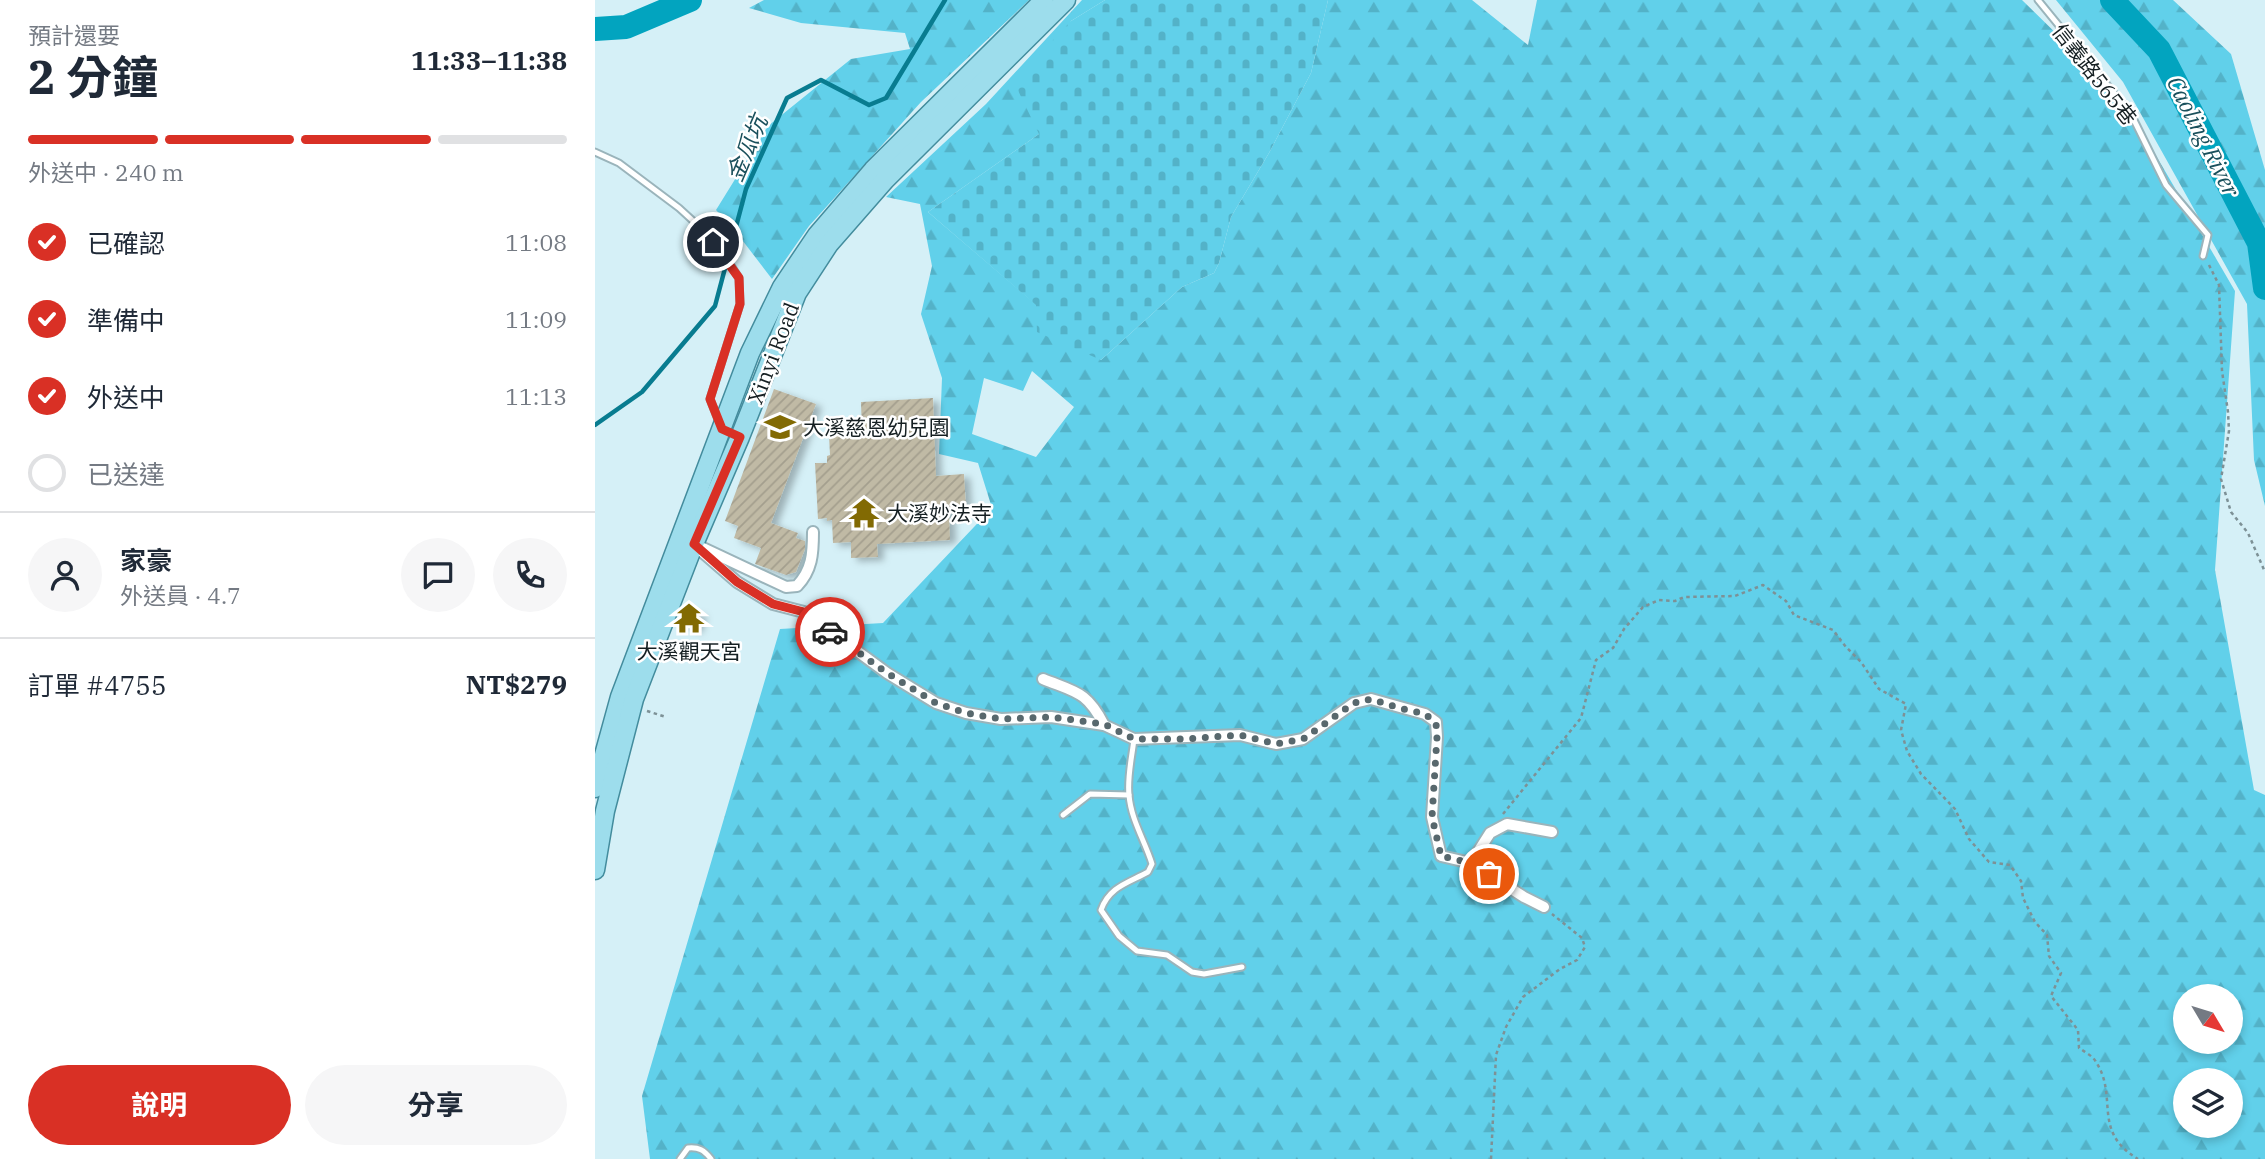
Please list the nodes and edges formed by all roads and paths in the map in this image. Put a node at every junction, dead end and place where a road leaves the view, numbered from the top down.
1 (1044, 0) edge
2 (1066, 0) edge
3 (2038, 0) edge
4 (595, 152) edge
5 (2203, 256) joint
6 (722, 429) junction
7 (740, 437) junction
8 (813, 533) dead end
9 (687, 541) junction
10 (2265, 572) edge
11 (1043, 679) dead end
12 (1104, 724) junction
13 (1134, 739) junction
14 (595, 788) edge
15 (1129, 795) junction
16 (1063, 815) dead end
17 (1552, 832) dead end
18 (1490, 833) junction
19 (1471, 863) junction
20 (595, 870) edge
21 (1543, 907) joint
22 (1242, 967) dead end
23 (680, 1159) edge
24 (711, 1159) edge
25 (1491, 1159) edge
26 (2138, 1159) edge

1 - 6 main road, Xinyi Road
2 - 7 main road, Xinyi Road
3 - 5 lane, 信義路565巷
4 - 6 lane
5 - 10 path
6 - 7 lane
6 - 9 main road, Xinyi Road
7 - 9 main road, Xinyi Road
8 - 9 street
9 - 12 street
9 - 14 main road, Xinyi Road
9 - 20 main road, Xinyi Road
11 - 12 street
12 - 13 street
13 - 15 lane
13 - 19 street
15 - 16 lane
15 - 22 lane
17 - 18 street
18 - 19 street
18 - 26 path
19 - 21 street
21 - 25 path
23 - 24 lane

